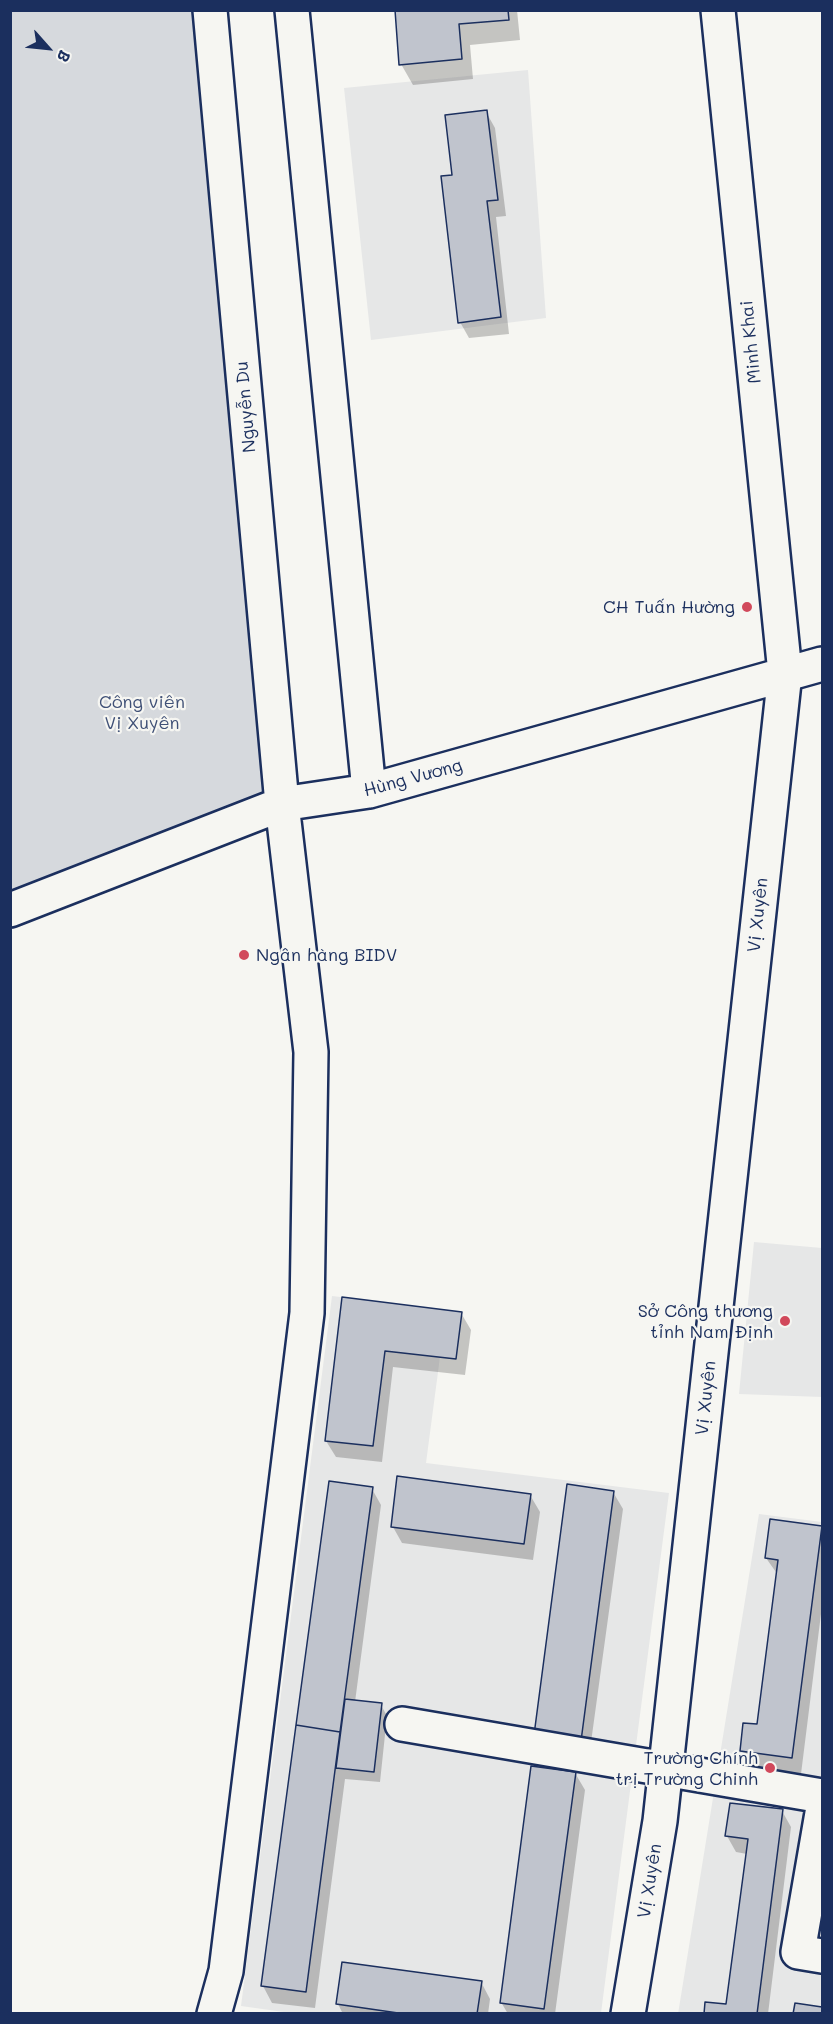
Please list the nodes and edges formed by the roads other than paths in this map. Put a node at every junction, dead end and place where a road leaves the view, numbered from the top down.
1 (210, 10) edge
2 (292, 10) edge
3 (718, 10) edge
4 (822, 663) edge
5 (785, 673) junction
6 (369, 791) junction
7 (282, 804) junction
8 (10, 910) edge
9 (402, 1724) dead end
10 (666, 1769) junction
11 (822, 1797) edge
12 (822, 1812) edge
13 (822, 1956) edge
14 (214, 2013) edge
15 (628, 2013) edge

1 - 7 street, Nguyễn Du
2 - 6 street
3 - 5 street, Minh Khai
4 - 5 street, Hùng Vương
5 - 6 street, Hùng Vương
5 - 10 street, Vị Xuyên
6 - 7 street, Hùng Vương
7 - 8 street, Hùng Vương
7 - 14 street, Nguyễn Du
9 - 10 street
10 - 11 street
10 - 15 street, Vị Xuyên
12 - 13 street

